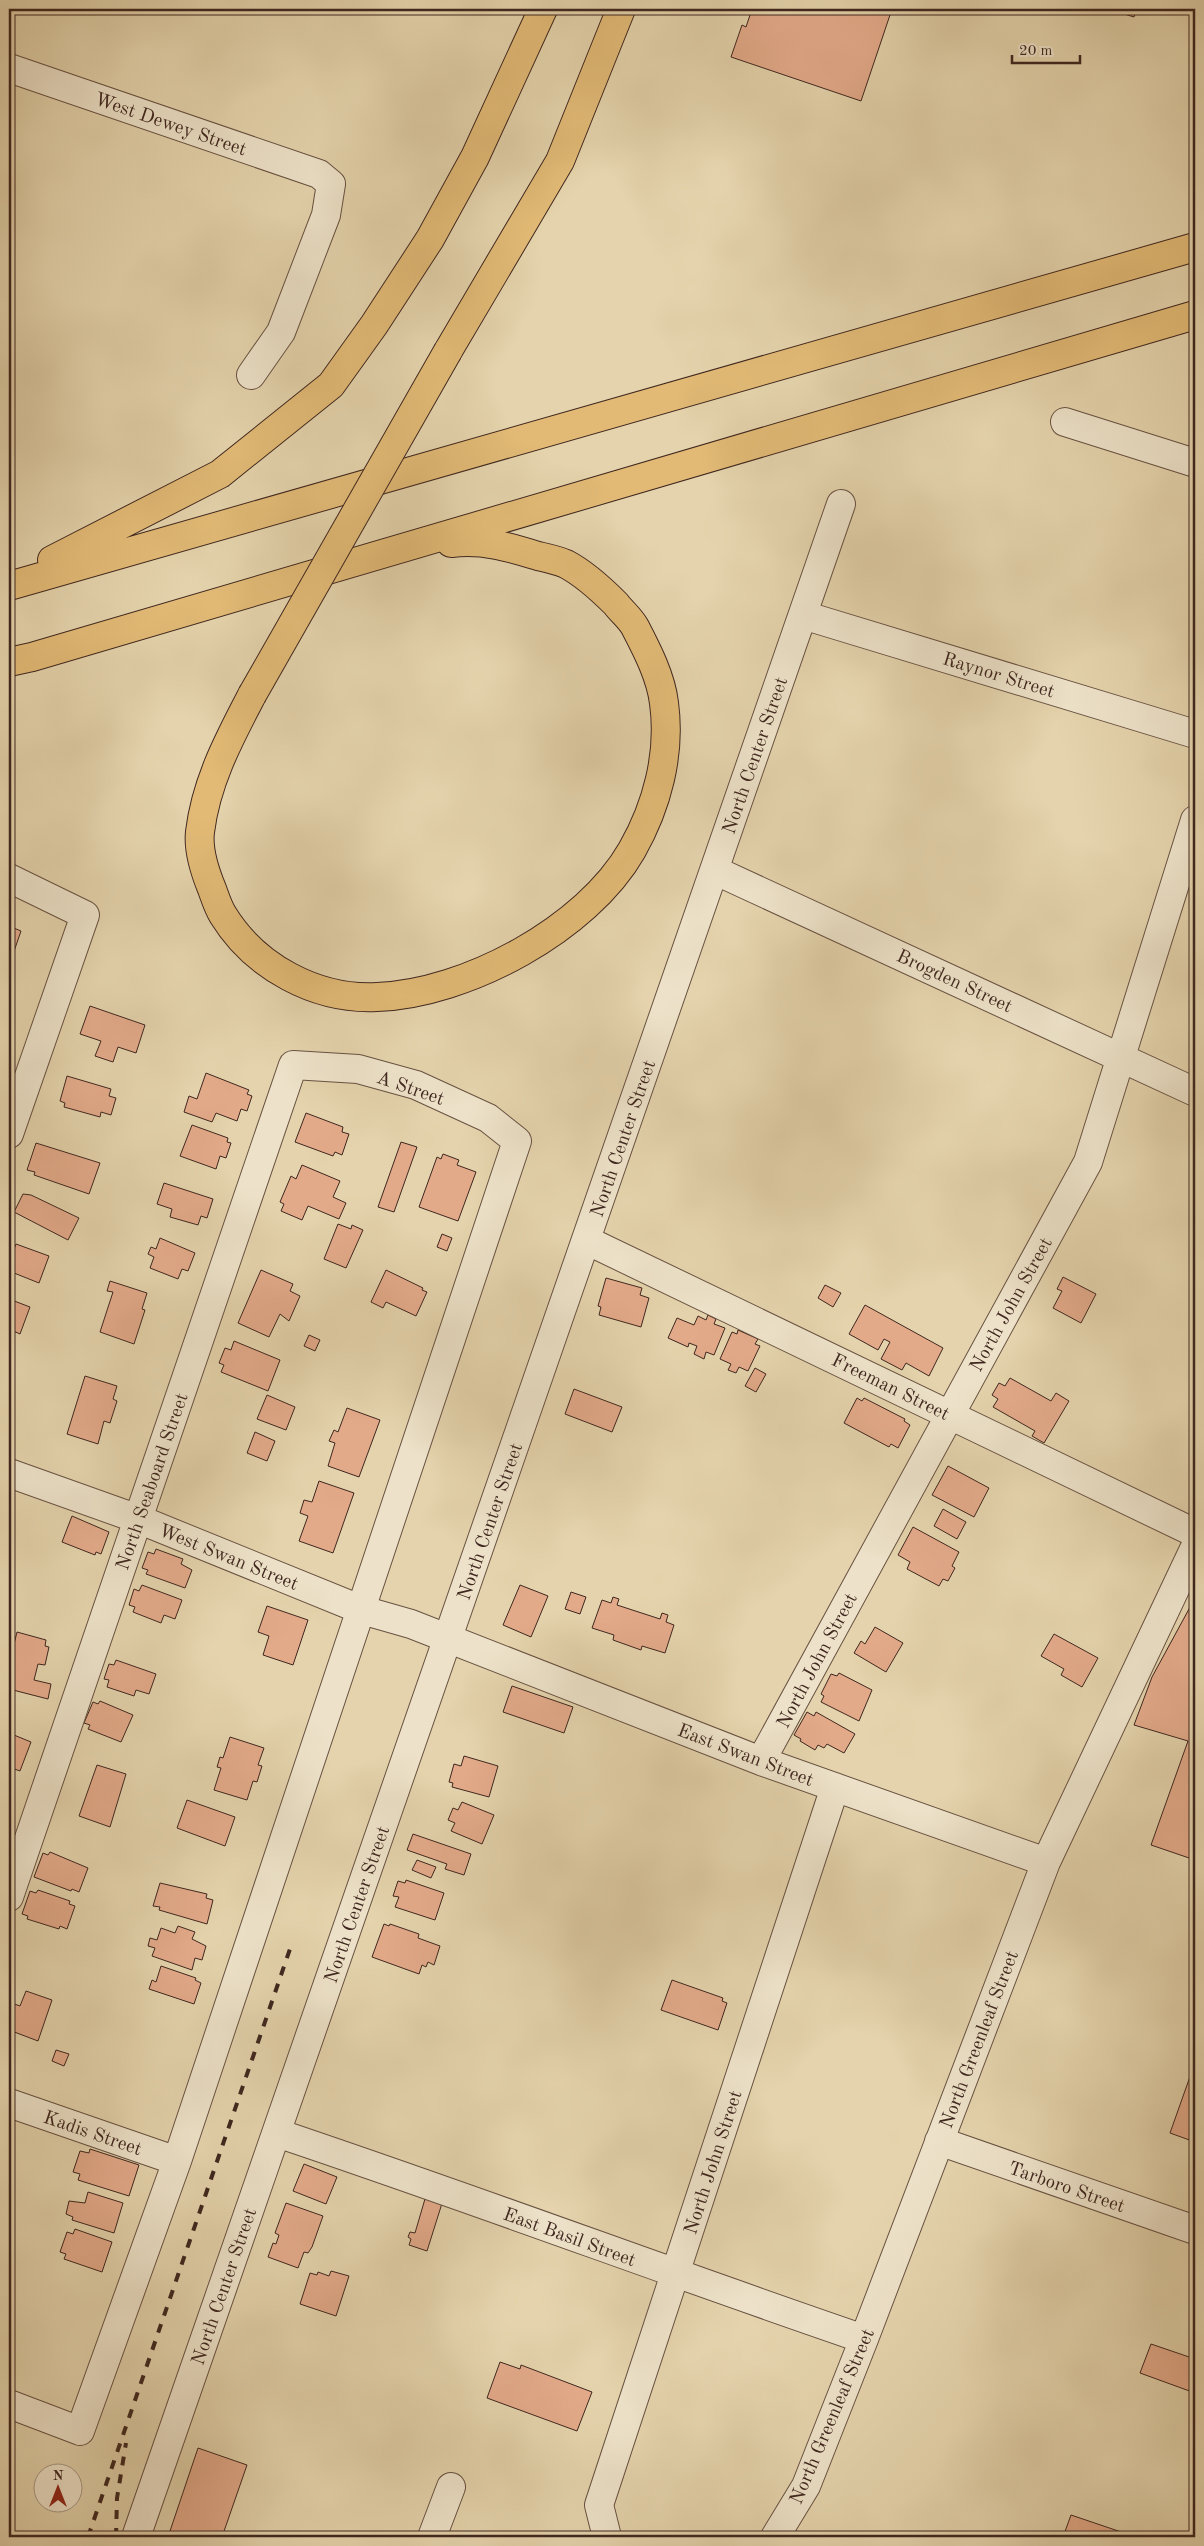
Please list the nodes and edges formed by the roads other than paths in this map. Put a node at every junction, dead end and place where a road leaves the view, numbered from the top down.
1 (544, 9) edge
2 (621, 9) edge
3 (9, 68) edge
4 (1195, 247) edge
5 (1195, 315) edge
6 (251, 375) dead end
7 (1065, 422) dead end
8 (1195, 463) edge
9 (841, 504) dead end
10 (388, 552) junction
11 (9, 577) edge
12 (9, 586) edge
13 (803, 615) junction
14 (9, 662) edge
15 (1195, 734) edge
16 (1195, 820) edge
17 (714, 870) junction
18 (9, 878) edge
19 (1120, 1056) junction
20 (293, 1065) joint
21 (1195, 1092) edge
22 (9, 1134) edge
23 (586, 1240) junction
24 (950, 1414) junction
25 (9, 1473) edge
26 (138, 1520) junction
27 (1195, 1533) edge
28 (1195, 1547) edge
29 (362, 1610) junction
30 (449, 1638) junction
31 (762, 1761) junction
32 (835, 1787) junction
33 (1046, 1862) junction
34 (9, 1897) edge
35 (9, 2103) edge
36 (277, 2133) junction
37 (939, 2141) junction
38 (177, 2161) junction
39 (1195, 2230) edge
40 (675, 2275) junction
41 (864, 2339) junction
42 (9, 2404) edge
43 (451, 2487) dead end
44 (136, 2537) edge
45 (432, 2537) edge
46 (608, 2537) edge
47 (776, 2537) edge

1 - 11 highway
2 - 10 highway, bridge
3 - 6 street, West Dewey Street
4 - 12 highway
5 - 10 highway
7 - 8 street
9 - 13 street, North Center Street
10 - 14 highway
13 - 15 street, Raynor Street
13 - 17 street, North Center Street
16 - 19 street, North John Street
17 - 19 street, Brogden Street
17 - 23 street, North Center Street
18 - 22 street
19 - 21 street, Brogden Street
19 - 24 street, North John Street
20 - 26 street, North Seaboard Street
20 - 29 street, A Street
23 - 24 street, Freeman Street
23 - 30 street, North Center Street
24 - 27 street, Freeman Street
24 - 31 street, North John Street
25 - 26 street, West Swan Street
26 - 29 street, West Swan Street
26 - 34 street, North Seaboard Street
28 - 33 street, North Greenleaf Street
29 - 30 street, West Swan Street
29 - 38 street
30 - 31 street, East Swan Street
30 - 36 street, North Center Street
31 - 32 street, East Swan Street
32 - 33 street, East Swan Street
32 - 40 street, North John Street
33 - 37 street, North Greenleaf Street
35 - 38 street, Kadis Street
36 - 40 street, East Basil Street
36 - 44 street, North Center Street
37 - 39 street, Tarboro Street
37 - 41 street, North Greenleaf Street
38 - 42 street
40 - 41 street, East Basil Street
40 - 46 street, North John Street
41 - 47 street, North Greenleaf Street
43 - 45 street

